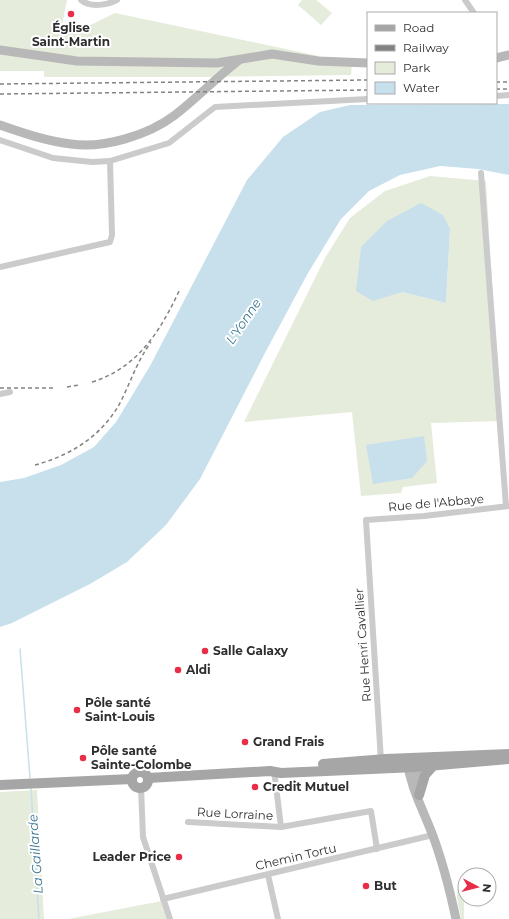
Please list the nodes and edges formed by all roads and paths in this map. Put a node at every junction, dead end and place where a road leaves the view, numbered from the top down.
1 (82, 0) edge
2 (117, 0) edge
3 (465, 0) edge
4 (473, 12) edge
5 (0, 50) edge
6 (509, 55) edge
7 (497, 58) edge
8 (239, 60) junction
9 (214, 63) junction
10 (367, 63) edge
11 (212, 80) junction
12 (509, 95) edge
13 (497, 96) edge
14 (367, 99) edge
15 (0, 125) edge
16 (0, 140) edge
17 (110, 161) junction
18 (481, 173) dead end
19 (0, 267) edge
20 (10, 392) dead end
21 (0, 394) edge
22 (508, 506) edge
23 (366, 520) joint
24 (509, 754) edge
25 (509, 759) edge
26 (412, 763) junction
27 (381, 764) junction
28 (434, 765) junction
29 (272, 771) junction
30 (148, 778) junction
31 (132, 779) junction
32 (0, 785) edge
33 (141, 787) junction
34 (419, 800) junction
35 (188, 822) dead end
36 (281, 827) junction
37 (433, 836) junction
38 (378, 848) junction
39 (268, 875) junction
40 (163, 899) junction
41 (170, 919) edge
42 (278, 919) edge
43 (456, 919) edge

1 - 2 street
3 - 4 street
5 - 9 main road
6 - 7 main road
8 - 9 main road
8 - 10 main road
8 - 11 main road
9 - 11 main road
11 - 15 main road
12 - 13 street
14 - 17 street
16 - 17 street
17 - 19 street
18 - 22 street
20 - 21 street
22 - 23 street, Rue de l'Abbaye
23 - 27 street, Rue Henri Cavallier
24 - 26 main road
25 - 28 main road
26 - 27 main road
26 - 28 main road
26 - 34 main road
27 - 29 main road
28 - 34 main road
29 - 30 main road
29 - 36 street, Rue Lorraine
30 - 31 main road
30 - 33 main road
31 - 32 main road
31 - 33 main road
33 - 40 street
34 - 37 main road
35 - 36 street, Rue Lorraine
36 - 38 street, Rue Lorraine
37 - 38 street, Chemin Tortu
37 - 43 main road
38 - 39 street, Chemin Tortu
39 - 40 street, Chemin Tortu
39 - 42 street
40 - 41 street

